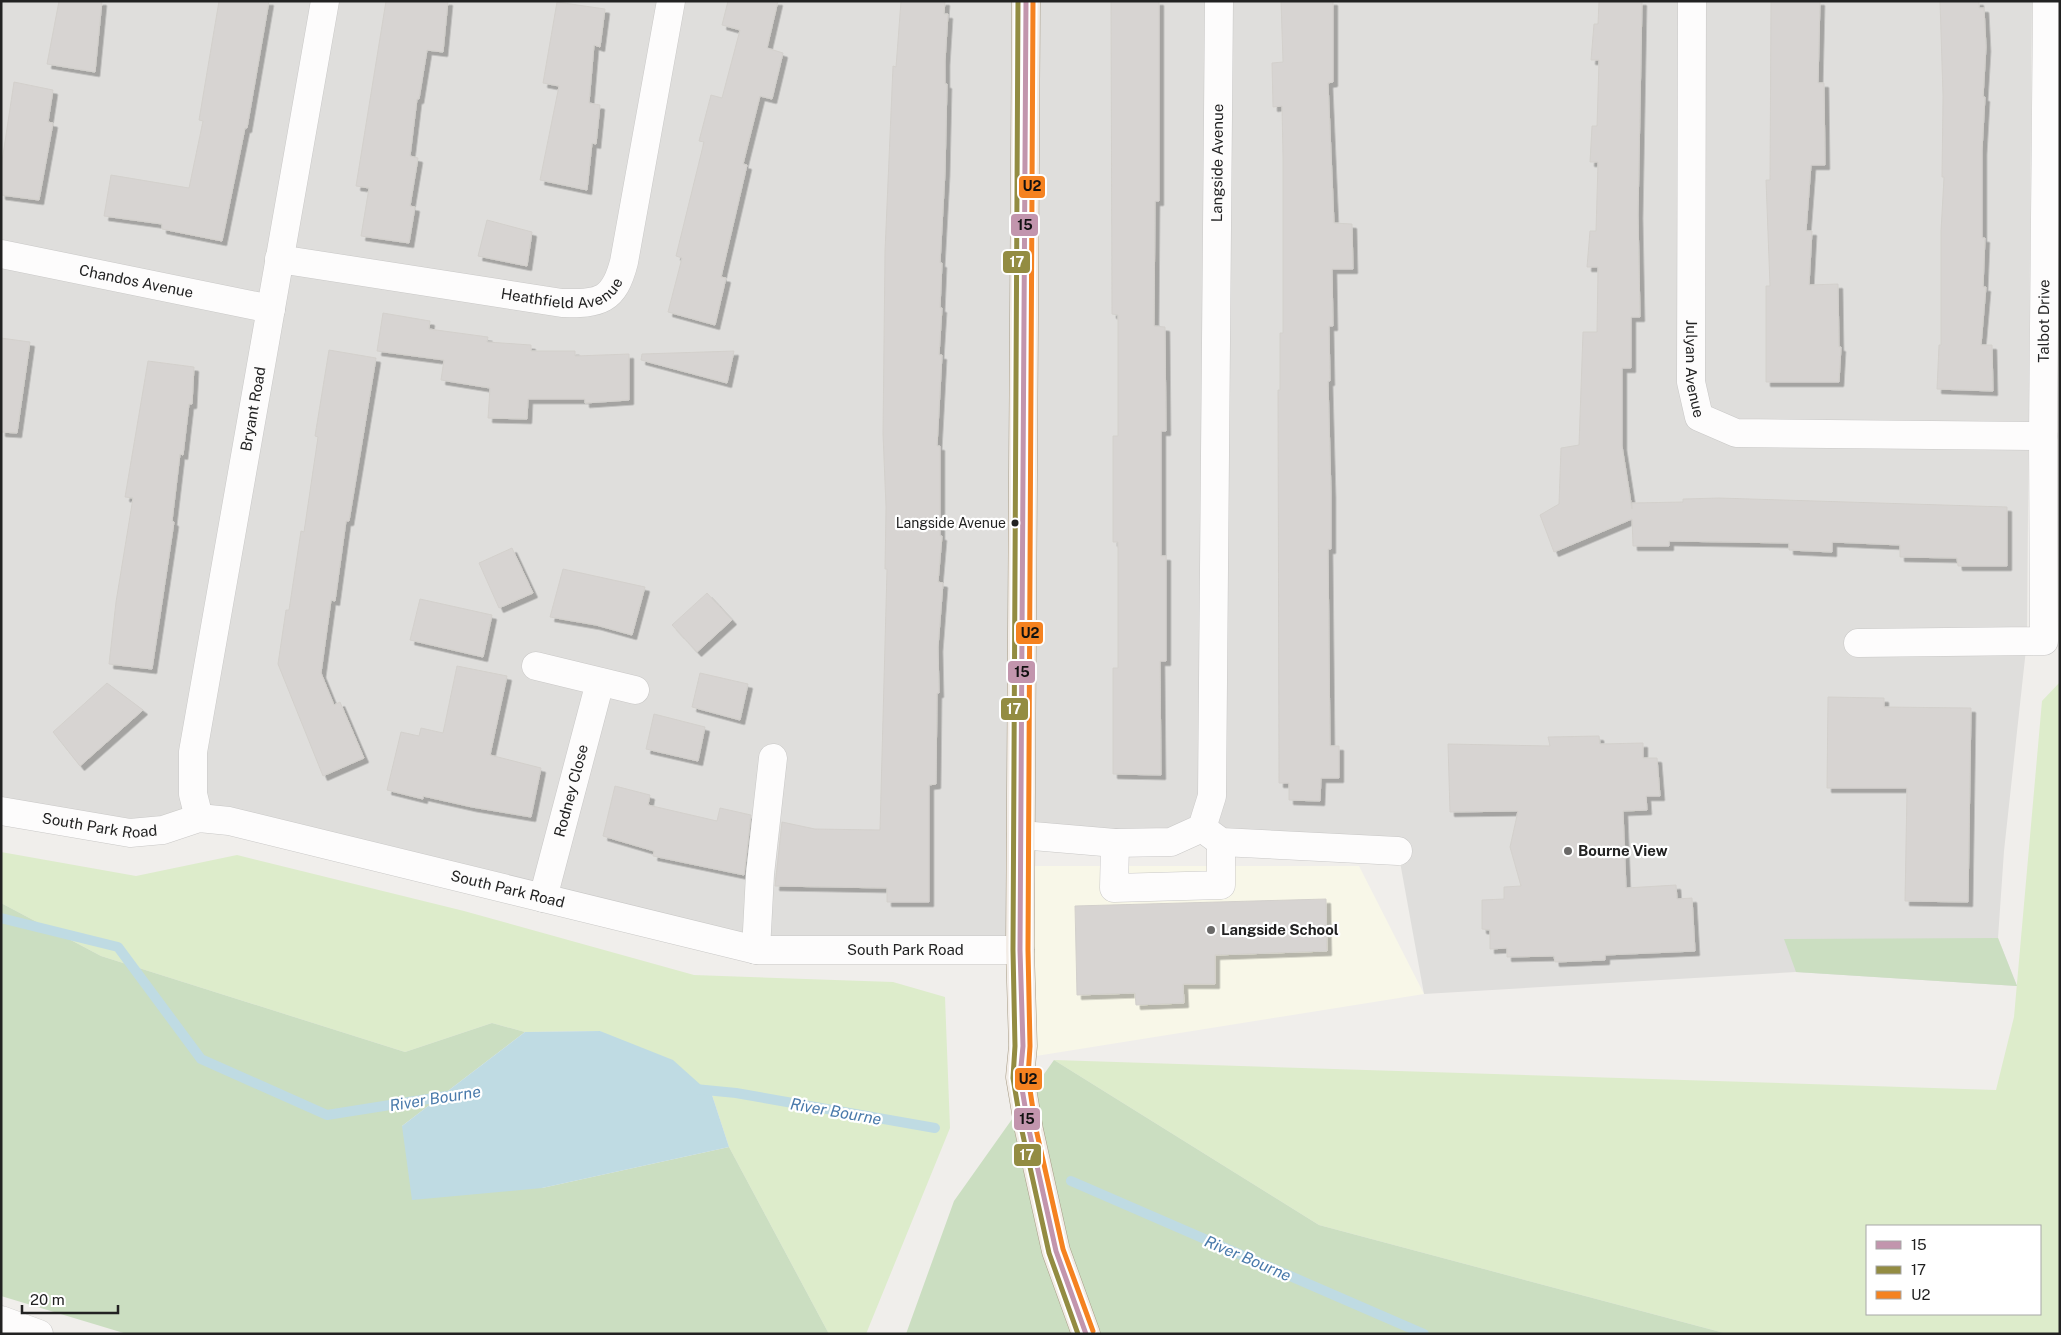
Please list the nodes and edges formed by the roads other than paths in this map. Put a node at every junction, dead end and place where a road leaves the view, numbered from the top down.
1 (325, 1) edge
2 (671, 1) edge
3 (1026, 1) edge
4 (1218, 1) edge
5 (1692, 1) edge
6 (2047, 1) edge
7 (2053, 73) edge
8 (1, 254) edge
9 (279, 259) junction
10 (271, 309) junction
11 (2042, 436) junction
12 (1858, 643) dead end
13 (536, 666) dead end
14 (600, 682) junction
15 (635, 690) dead end
16 (773, 758) dead end
17 (1, 811) edge
18 (199, 818) junction
19 (1021, 835) junction
20 (1212, 835) junction
21 (1114, 843) junction
22 (1398, 851) dead end
23 (543, 898) junction
24 (756, 950) junction
25 (1020, 950) junction
26 (1, 1320) edge
27 (39, 1334) edge
28 (1086, 1334) edge

1 - 9 street, Bryant Road
2 - 9 street, Heathfield Avenue
3 - 19 main road
4 - 20 street, Langside Avenue
5 - 11 street, Julyan Avenue
6 - 7 street, Talbot Drive
7 - 11 street, Talbot Drive
8 - 10 street, Chandos Avenue
9 - 10 street, Bryant Road
10 - 18 street, Bryant Road
11 - 12 street, Talbot Drive
13 - 14 street
14 - 15 street
14 - 23 street, Rodney Close
16 - 24 street
17 - 18 street, South Park Road
18 - 23 street, South Park Road
19 - 21 street
19 - 25 main road
20 - 21 street
20 - 21 street, Langside Avenue
20 - 22 street
23 - 24 street, South Park Road
24 - 25 street, South Park Road
25 - 28 main road
26 - 27 street

